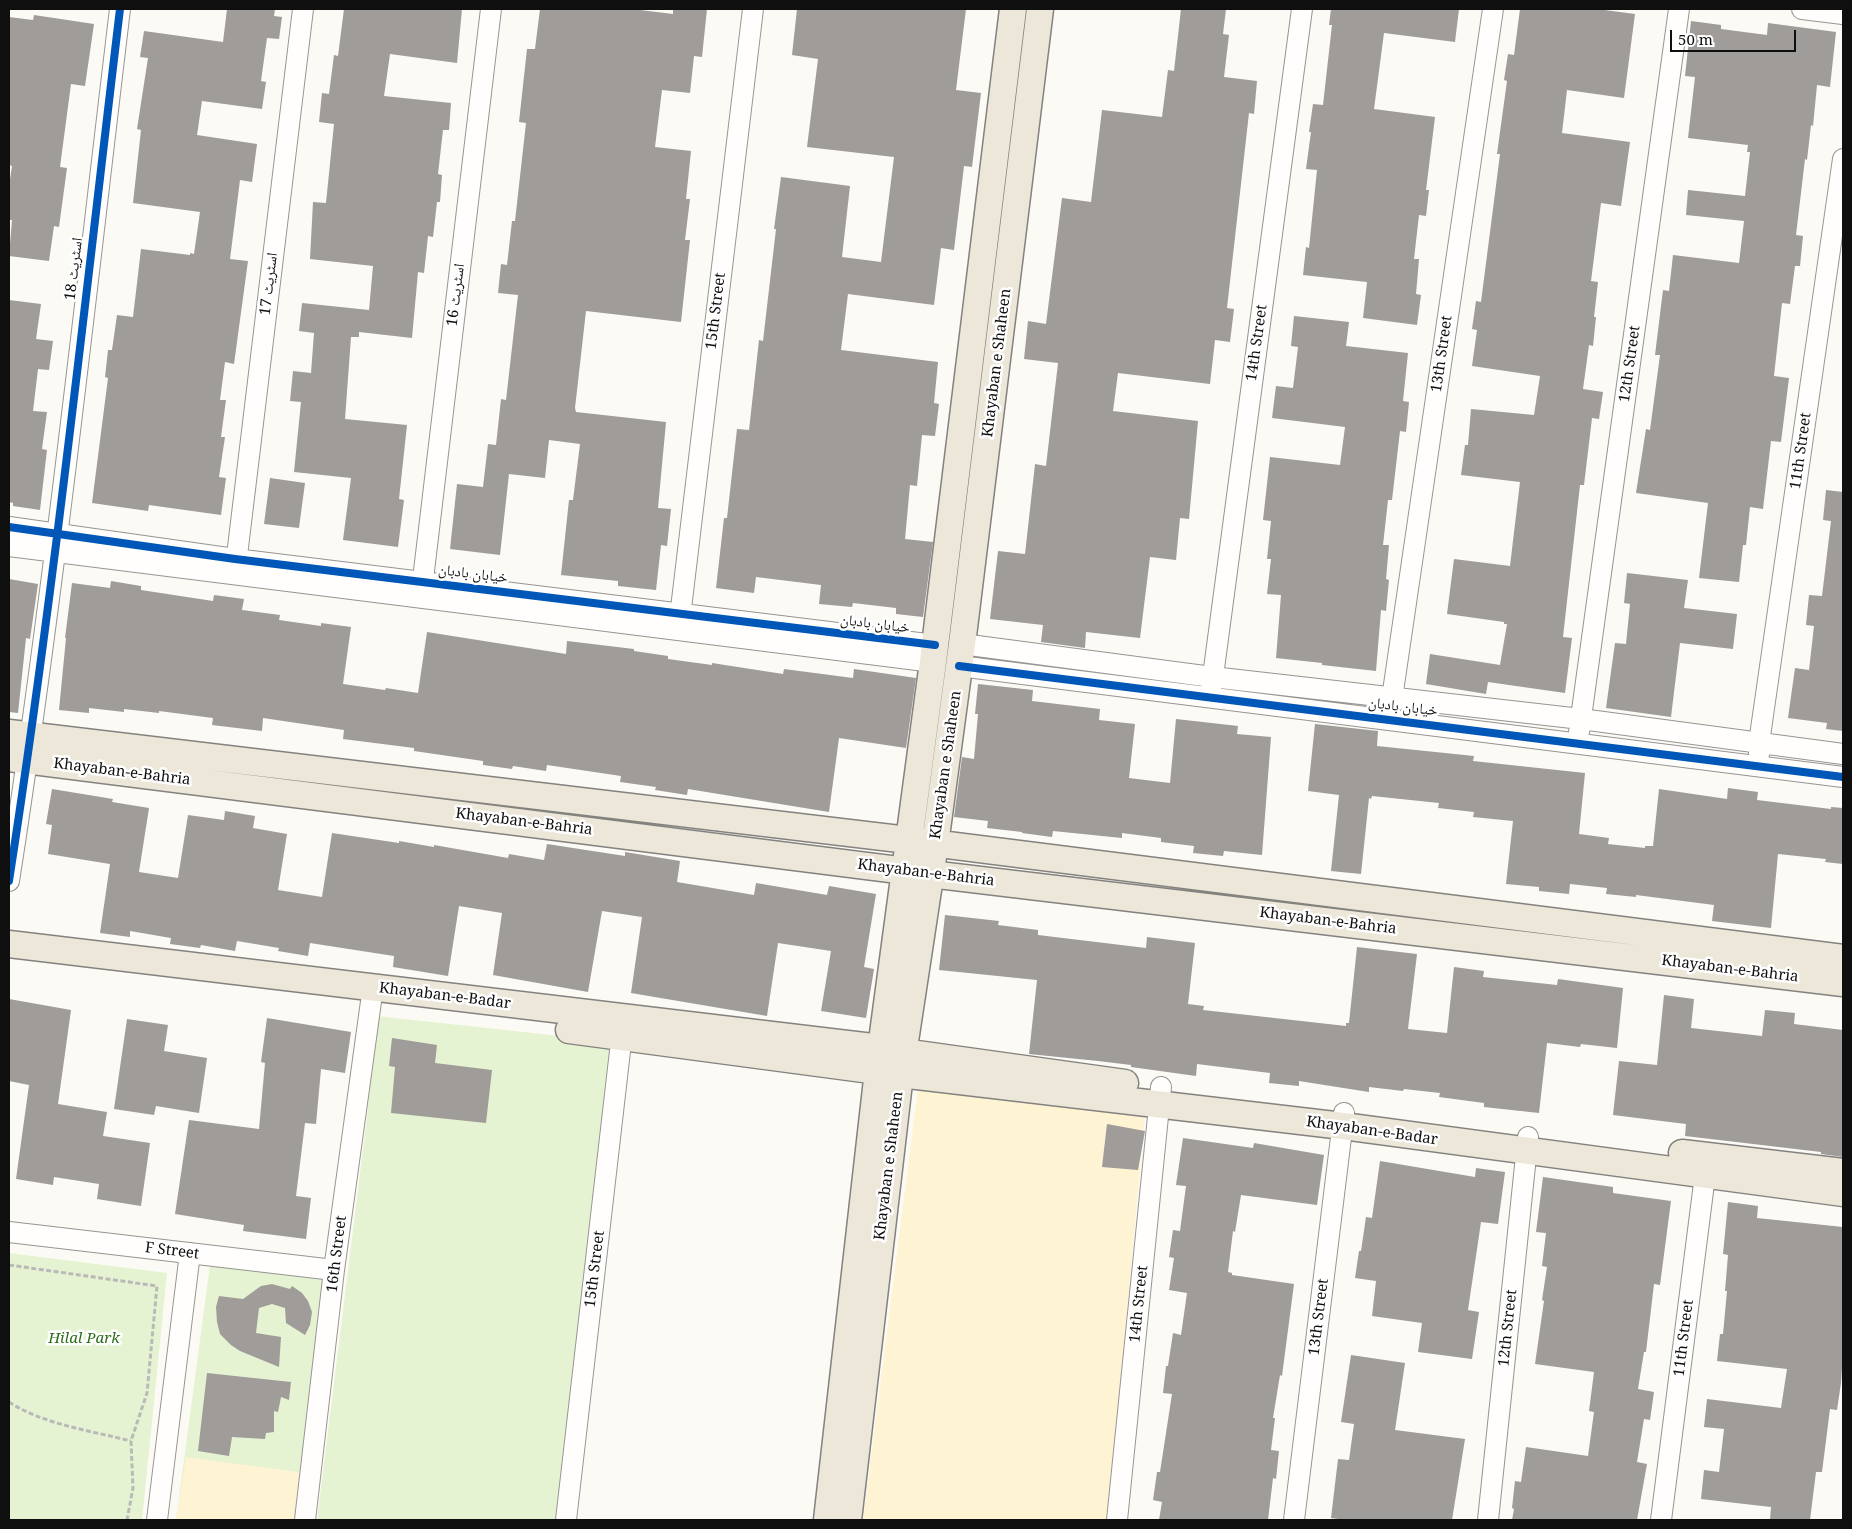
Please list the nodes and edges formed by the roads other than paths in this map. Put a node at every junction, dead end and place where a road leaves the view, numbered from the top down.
1 (120, 9) edge
2 (303, 9) edge
3 (491, 9) edge
4 (752, 9) edge
5 (1013, 9) edge
6 (1040, 9) edge
7 (1302, 9) edge
8 (1493, 9) edge
9 (1678, 9) edge
10 (1802, 9) edge
11 (1843, 14) edge
12 (1843, 158) edge
13 (9, 527) edge
14 (55, 542) junction
15 (9, 546) edge
16 (235, 567) junction
17 (421, 590) junction
18 (679, 622) junction
19 (934, 653) junction
20 (961, 655) junction
21 (1212, 677) junction
22 (1210, 697) junction
23 (1392, 698) junction
24 (1581, 719) junction
25 (1390, 720) junction
26 (1577, 743) junction
27 (1759, 743) junction
28 (19, 747) edge
29 (1843, 754) edge
30 (1759, 766) junction
31 (1843, 777) edge
32 (908, 840) junction
33 (935, 844) junction
34 (905, 870) junction
35 (930, 874) junction
36 (9, 881) edge
37 (9, 944) edge
38 (1843, 958) edge
39 (9, 961) edge
40 (1843, 983) edge
41 (371, 996) junction
42 (623, 1027) junction
43 (891, 1061) junction
44 (1160, 1096) junction
45 (1344, 1120) junction
46 (1527, 1144) junction
47 (1706, 1165) junction
48 (1843, 1172) edge
49 (1843, 1193) edge
50 (872, 1217) junction
51 (9, 1232) edge
52 (190, 1253) junction
53 (334, 1270) junction
54 (157, 1520) edge
55 (304, 1520) edge
56 (566, 1520) edge
57 (827, 1520) edge
58 (848, 1520) edge
59 (1117, 1520) edge
60 (1294, 1520) edge
61 (1488, 1520) edge
62 (1661, 1520) edge

1 - 14 street, اسٹریٹ 18
2 - 16 street, اسٹریٹ 17
3 - 17 street, اسٹریٹ 16
4 - 18 street, 15th Street
5 - 19 main road, Khayaban e Shaheen
6 - 20 main road, Khayaban e Shaheen
7 - 21 street, 14th Street
8 - 23 street, 13th Street
9 - 24 street, 12th Street
10 - 11 street
12 - 27 street, 11th Street
13 - 14 street, خیابان بادبان
14 - 15 street, خیابان بادبان
14 - 16 street, خیابان بادبان
14 - 28 street, اسٹریٹ 18
16 - 17 street, خیابان بادبان
17 - 18 street, خیابان بادبان
18 - 19 street, خیابان بادبان
19 - 32 main road, Khayaban e Shaheen
20 - 21 street, خیابان بادبان
20 - 22 street, خیابان بادبان
20 - 33 main road, Khayaban e Shaheen
21 - 22 street, 14th Street
21 - 23 street, خیابان بادبان
22 - 25 street, خیابان بادبان
23 - 24 street, خیابان بادبان
23 - 25 street, 13th Street
24 - 26 street, 12th Street
24 - 27 street, خیابان بادبان
25 - 26 street, خیابان بادبان
26 - 30 street, خیابان بادبان
27 - 29 street, خیابان بادبان
27 - 30 street, 11th Street
28 - 32 main road, Khayaban-e-Bahria
28 - 34 main road, Khayaban-e-Bahria
28 - 36 street, اسٹریٹ 18
30 - 31 street, خیابان بادبان
32 - 33 main road, Khayaban-e-Bahria
32 - 34 main road, Khayaban e Shaheen
33 - 35 main road, Khayaban e Shaheen
33 - 38 main road, Khayaban-e-Bahria
34 - 35 main road, Khayaban-e-Bahria
34 - 43 main road, Khayaban e Shaheen
35 - 40 main road, Khayaban-e-Bahria
35 - 43 main road, Khayaban e Shaheen
37 - 41 main road, Khayaban-e-Badar
39 - 41 main road, Khayaban-e-Badar
41 - 42 main road, Khayaban-e-Badar
41 - 53 street, 16th Street
42 - 43 main road, Khayaban-e-Badar
42 - 56 street, 15th Street
43 - 44 main road, Khayaban-e-Badar
43 - 50 main road, Khayaban e Shaheen
44 - 45 main road, Khayaban-e-Badar
44 - 59 street, 14th Street
45 - 46 main road, Khayaban-e-Badar
45 - 60 street, 13th Street
46 - 47 main road, Khayaban-e-Badar
46 - 61 street, 12th Street
47 - 48 main road, Khayaban-e-Badar
47 - 49 main road, Khayaban-e-Badar
47 - 62 street, 11th Street
50 - 57 main road, Khayaban e Shaheen
50 - 58 main road, Khayaban e Shaheen
51 - 52 street, F Street
52 - 53 street, F Street
52 - 54 street
53 - 55 street, 16th Street

